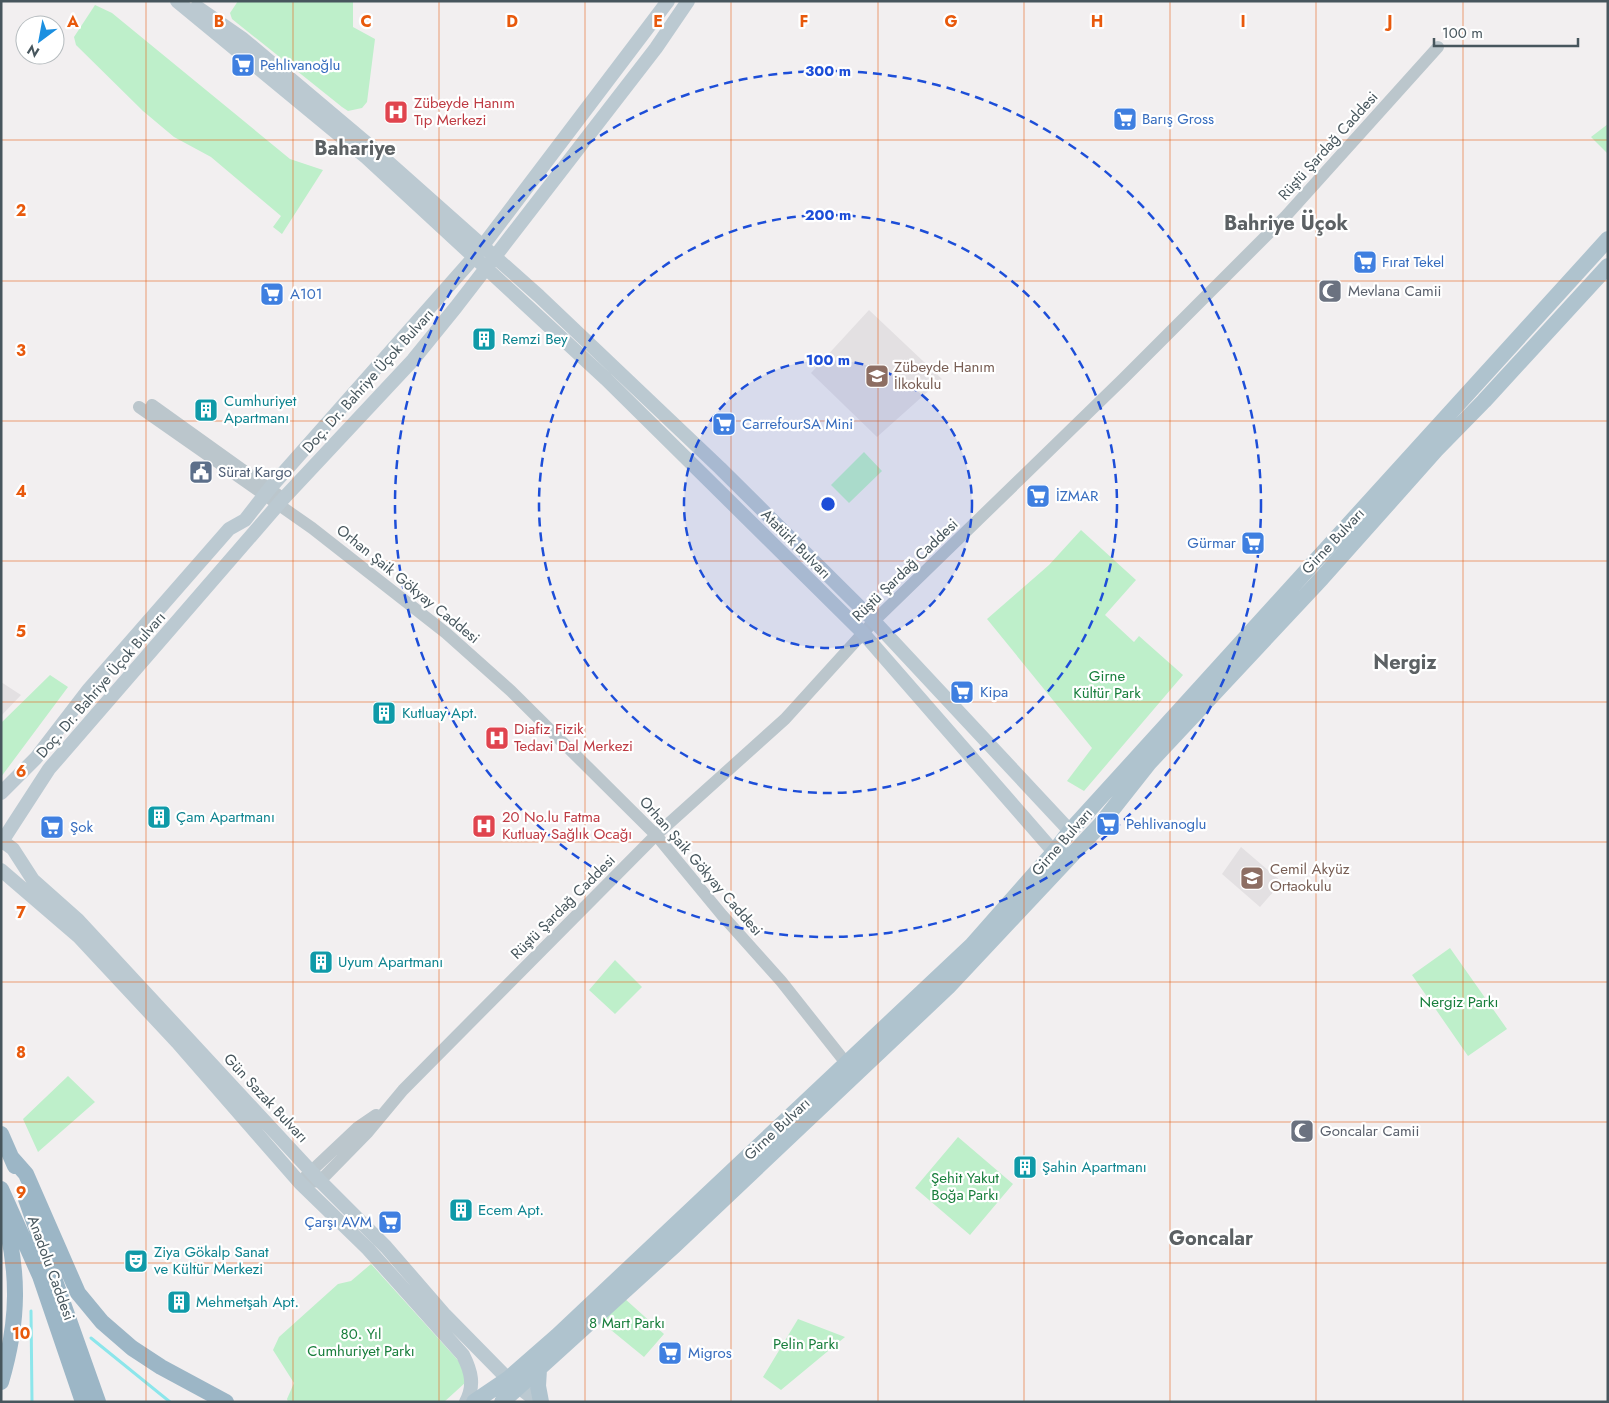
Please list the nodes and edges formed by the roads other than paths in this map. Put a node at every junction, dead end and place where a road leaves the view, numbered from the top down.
1 (177, 1) edge
2 (191, 1) edge
3 (668, 1) edge
4 (688, 1) edge
5 (1438, 47) dead end
6 (1608, 239) edge
7 (479, 251) junction
8 (490, 261) junction
9 (1608, 266) edge
10 (152, 405) dead end
11 (139, 408) dead end
12 (268, 492) junction
13 (280, 501) junction
14 (874, 621) junction
15 (863, 633) junction
16 (1, 793) edge
17 (1070, 831) junction
18 (656, 835) junction
19 (2, 841) edge
20 (1062, 853) junction
21 (1, 870) edge
22 (846, 1063) junction
23 (386, 1108) junction
24 (790, 1116) junction
25 (1, 1134) edge
26 (787, 1140) junction
27 (11, 1157) junction
28 (310, 1169) junction
29 (320, 1181) junction
30 (300, 1183) junction
31 (1, 1189) edge
32 (1, 1207) edge
33 (539, 1369) junction
34 (1, 1382) edge
35 (514, 1383) junction
36 (83, 1402) edge
37 (98, 1402) edge
38 (226, 1402) edge
39 (466, 1402) edge
40 (474, 1402) edge
41 (502, 1402) edge
42 (539, 1402) edge

1 - 7 main road
2 - 7 main road
3 - 7 main road, Doç. Dr. Bahriye Üçok Bulvarı
4 - 8 main road, Doç. Dr. Bahriye Üçok Bulvarı
5 - 14 street, Rüştü Şardağ Caddesi
6 - 17 main road, Girne Bulvarı
7 - 8 main road
7 - 12 main road, Doç. Dr. Bahriye Üçok Bulvarı
8 - 13 main road, Doç. Dr. Bahriye Üçok Bulvarı
8 - 14 main road, Atatürk Bulvarı
8 - 15 main road, Atatürk Bulvarı
9 - 20 main road, Girne Bulvarı
10 - 12 street, Orhan Şaik Gökyay Caddesi
11 - 12 street, Orhan Şaik Gökyay Caddesi
12 - 13 street, Orhan Şaik Gökyay Caddesi
12 - 16 main road, Doç. Dr. Bahriye Üçok Bulvarı
13 - 18 street, Orhan Şaik Gökyay Caddesi
13 - 19 main road, Doç. Dr. Bahriye Üçok Bulvarı
14 - 15 street, Rüştü Şardağ Caddesi
14 - 17 main road, Atatürk Bulvarı
15 - 18 street, Rüştü Şardağ Caddesi
15 - 20 main road, Atatürk Bulvarı
17 - 20 main road
18 - 22 street, Orhan Şaik Gökyay Caddesi
18 - 23 street, Rüştü Şardağ Caddesi
19 - 28 main road, Gün Sazak Bulvarı
20 - 22 main road, Girne Bulvarı
20 - 26 main road, Girne Bulvarı
21 - 30 main road, Gün Sazak Bulvarı
22 - 24 main road, Girne Bulvarı
23 - 28 street, Rüştü Şardağ Caddesi
23 - 29 street, Rüştü Şardağ Caddesi
24 - 26 main road
24 - 35 main road, Girne Bulvarı
25 - 27 highway, Anadolu Caddesi
26 - 33 main road, Girne Bulvarı
27 - 37 highway, Anadolu Caddesi
27 - 38 highway
28 - 29 main road, Gün Sazak Bulvarı
28 - 30 street, Rüştü Şardağ Caddesi
29 - 30 street
29 - 35 main road, Gün Sazak Bulvarı
30 - 39 main road, Gün Sazak Bulvarı
31 - 36 highway, Anadolu Caddesi
32 - 34 highway
33 - 35 main road, Girne Bulvarı
33 - 42 main road
35 - 40 main road, Girne Bulvarı
35 - 41 main road, Girne Bulvarı
35 - 42 main road, Gün Sazak Bulvarı

